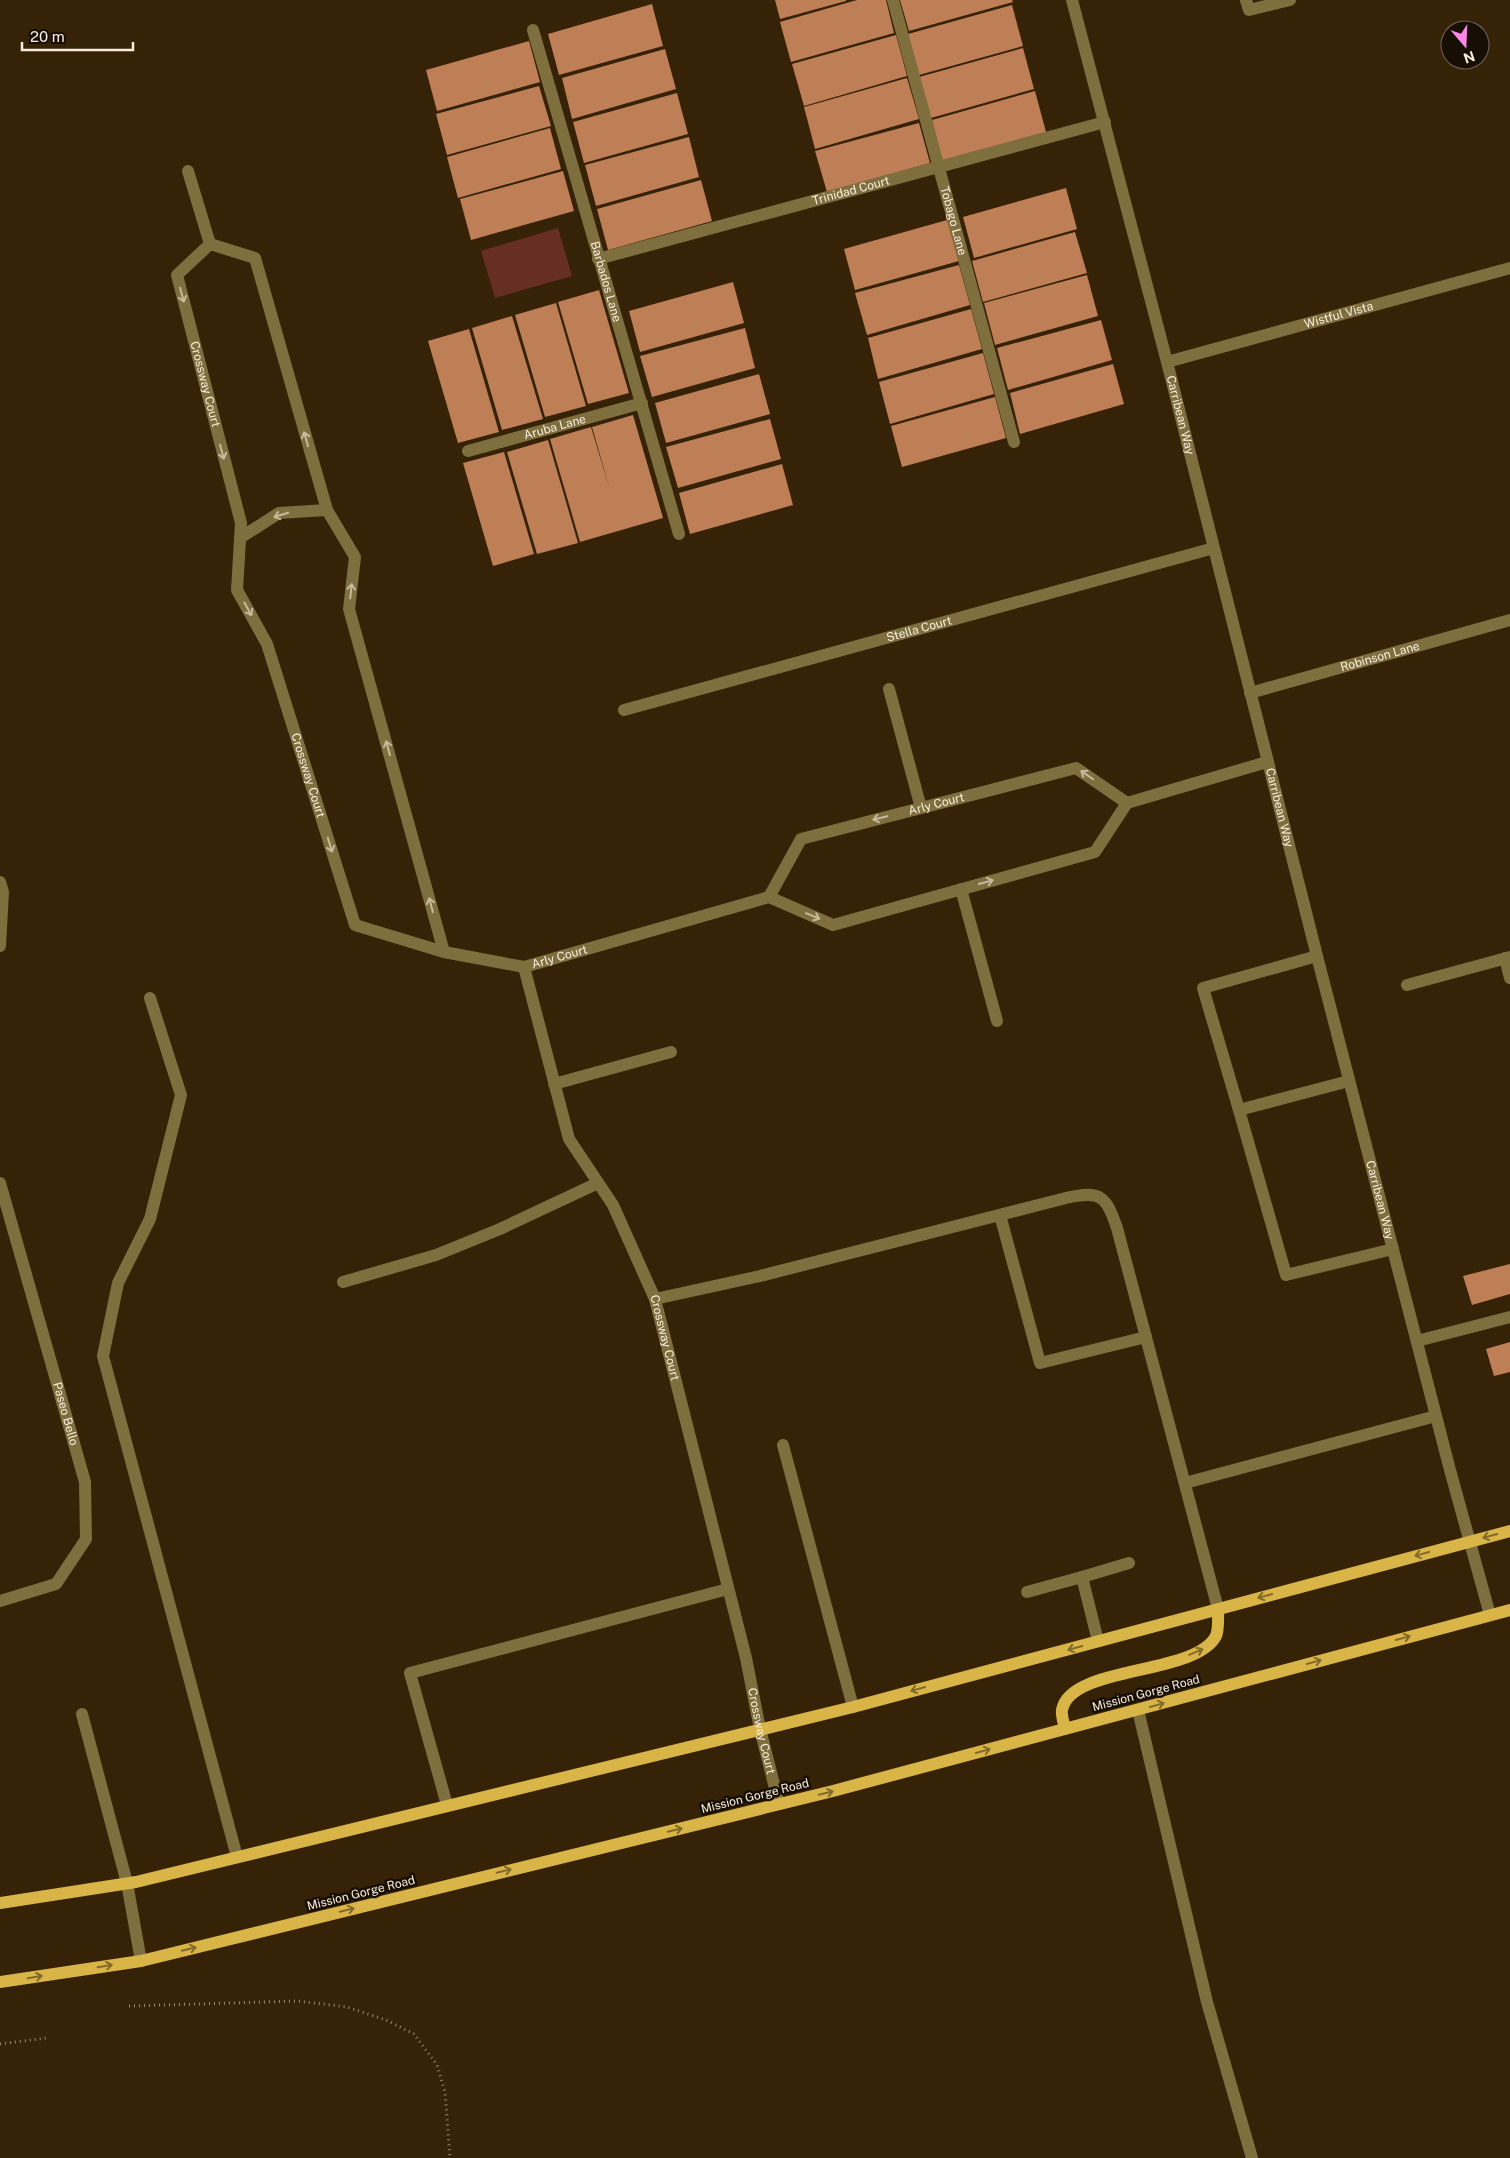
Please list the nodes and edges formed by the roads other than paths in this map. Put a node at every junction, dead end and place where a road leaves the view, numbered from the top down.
1 (893, 0) edge
2 (1072, 0) edge
3 (1246, 0) edge
4 (1290, 0) edge
5 (533, 30) dead end
6 (1105, 122) junction
7 (938, 168) junction
8 (188, 171) dead end
9 (210, 244) junction
10 (598, 259) junction
11 (1510, 268) edge
12 (1167, 362) junction
13 (642, 403) junction
14 (1014, 442) dead end
15 (468, 451) dead end
16 (327, 510) junction
17 (679, 534) dead end
18 (240, 538) junction
19 (1214, 548) junction
20 (1510, 620) edge
21 (889, 689) dead end
22 (1250, 694) junction
23 (624, 710) dead end
24 (1267, 762) junction
25 (1126, 803) junction
26 (920, 808) junction
27 (0, 882) edge
28 (962, 889) junction
29 (769, 897) junction
30 (0, 946) edge
31 (444, 952) junction
32 (1317, 956) junction
33 (1507, 958) edge
34 (524, 967) junction
35 (1510, 978) edge
36 (1407, 984) dead end
37 (150, 998) dead end
38 (997, 1021) dead end
39 (671, 1052) dead end
40 (1350, 1081) junction
41 (554, 1084) junction
42 (1239, 1110) junction
43 (0, 1183) edge
44 (598, 1183) junction
45 (1000, 1215) junction
46 (1393, 1249) junction
47 (343, 1282) dead end
48 (655, 1299) junction
49 (1510, 1317) edge
50 (1146, 1337) junction
51 (1417, 1342) junction
52 (1436, 1416) junction
53 (783, 1445) dead end
54 (1185, 1483) junction
55 (1510, 1531) edge
56 (1470, 1542) junction
57 (1129, 1564) dead end
58 (1082, 1577) junction
59 (728, 1588) junction
60 (1027, 1592) dead end
61 (0, 1601) edge
62 (1218, 1609) junction
63 (1510, 1610) edge
64 (1490, 1615) junction
65 (1098, 1641) junction
66 (854, 1707) junction
67 (1138, 1710) junction
68 (82, 1714) dead end
69 (760, 1729) junction
70 (1065, 1729) junction
71 (779, 1804) junction
72 (447, 1805) junction
73 (237, 1857) junction
74 (127, 1883) junction
75 (0, 1902) edge
76 (142, 1961) junction
77 (0, 1982) edge
78 (1252, 2158) edge

1 - 7 street, Tobago Lane
2 - 6 street, Carribean Way
3 - 4 street
5 - 10 street, Barbados Lane
6 - 7 street, Trinidad Court
6 - 12 street, Carribean Way
7 - 10 street, Trinidad Court
7 - 14 street, Tobago Lane
8 - 9 street
16 -> 9 street
9 -> 18 street, Crossway Court
10 - 13 street, Barbados Lane
11 - 12 street, Wistful Vista
12 - 19 street, Carribean Way
13 - 15 street, Aruba Lane
13 - 17 street, Barbados Lane
16 -> 18 street
31 -> 16 street
18 -> 31 street, Crossway Court
19 - 22 street, Carribean Way
19 - 23 street, Stella Court
20 - 22 street, Robinson Lane
21 - 26 street
22 - 24 street, Carribean Way
24 - 25 street
24 - 32 street, Carribean Way
25 -> 26 street, Arly Court
28 -> 25 street
26 -> 29 street, Arly Court
27 - 30 street
29 -> 28 street
28 - 38 street
29 - 34 street, Arly Court
31 - 34 street, Crossway Court
32 - 40 street, Carribean Way
32 - 42 street
33 - 35 street
33 - 36 street
34 - 41 street, Crossway Court
37 - 73 street
39 - 41 street
40 - 42 street
40 - 46 street, Carribean Way
41 - 44 street, Crossway Court
42 - 46 street
43 - 61 street, Paseo Bello
44 - 47 street
44 - 48 street, Crossway Court
45 - 48 street
45 - 50 street
45 - 50 street
46 - 51 street, Carribean Way
48 - 59 street, Crossway Court
49 - 51 street
50 - 54 street
51 - 52 street, Carribean Way
52 - 54 street
52 - 56 street, Carribean Way
53 - 66 street
54 - 62 street
55 -> 56 main road
56 -> 62 main road
56 - 64 street, Carribean Way
57 - 58 street
58 - 60 street
58 - 65 street
59 - 69 street, Crossway Court
59 - 72 street
62 - 65 main road
70 -> 62 main road
63 - 64 main road, Mission Gorge Road
67 -> 64 main road, Mission Gorge Road
65 -> 66 main road
66 - 69 main road
67 - 70 main road, Mission Gorge Road
67 - 78 street
68 - 74 street
69 - 71 street, Crossway Court
69 - 72 main road
71 -> 70 main road, Mission Gorge Road
76 -> 71 main road, Mission Gorge Road
72 - 73 main road
73 - 74 main road
74 - 75 main road
74 - 76 street
77 -> 76 main road, Mission Gorge Road

